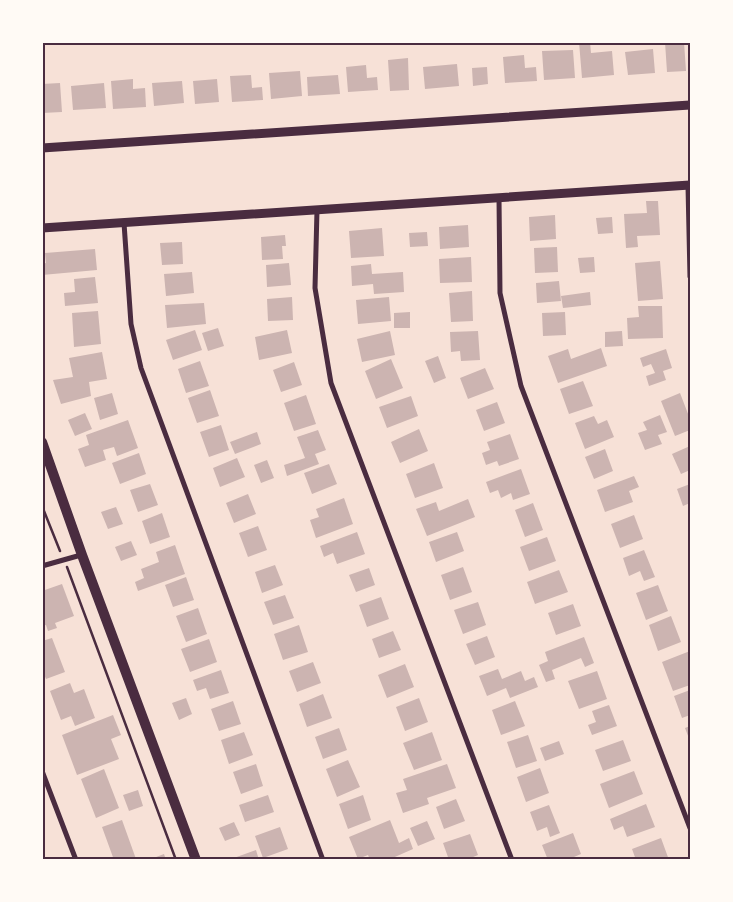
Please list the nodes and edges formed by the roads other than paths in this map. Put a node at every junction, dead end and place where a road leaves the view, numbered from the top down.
1 (690, 105) edge
2 (42, 148) edge
3 (689, 186) edge
4 (499, 198) junction
5 (318, 210) junction
6 (124, 222) junction
7 (42, 228) edge
8 (690, 277) edge
9 (42, 442) edge
10 (82, 554) junction
11 (42, 566) edge
12 (42, 771) edge
13 (690, 828) edge
14 (76, 860) edge
15 (196, 860) edge
16 (323, 860) edge
17 (512, 860) edge

1 - 2 street
3 - 4 street
3 - 8 street
4 - 5 street
4 - 13 street
5 - 6 street
5 - 17 street
6 - 7 street
6 - 16 street
9 - 10 main road
10 - 11 street
10 - 15 main road
12 - 14 street

